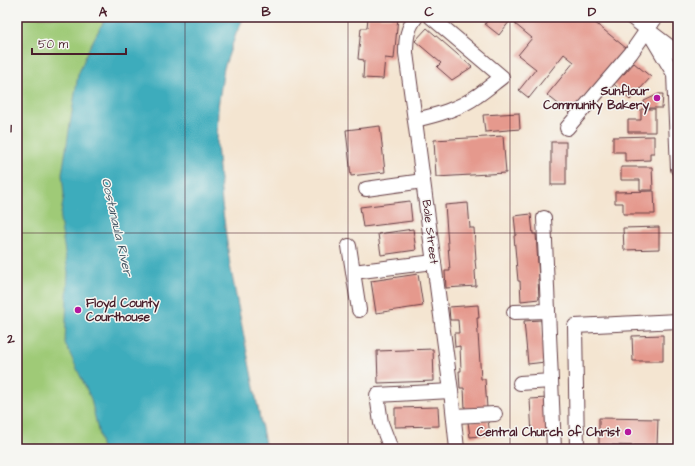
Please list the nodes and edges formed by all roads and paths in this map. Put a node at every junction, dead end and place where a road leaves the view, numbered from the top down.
1 (416, 17) edge
2 (431, 17) edge
3 (632, 17) edge
4 (656, 17) edge
5 (647, 29) junction
6 (678, 53) edge
7 (415, 120) junction
8 (567, 128) dead end
9 (678, 169) edge
10 (423, 181) junction
11 (366, 189) dead end
12 (544, 218) dead end
13 (349, 246) dead end
14 (434, 262) junction
15 (353, 272) junction
16 (359, 310) dead end
17 (548, 311) junction
18 (514, 312) dead end
19 (678, 321) edge
20 (551, 382) junction
21 (520, 384) dead end
22 (451, 391) junction
23 (495, 414) dead end
24 (454, 416) junction
25 (391, 449) edge
26 (457, 449) edge
27 (554, 449) edge
28 (577, 449) edge

1 - 7 street, Bale Street
2 - 7 street
3 - 5 street
4 - 5 street
5 - 6 street
5 - 8 street
5 - 9 street
7 - 10 street, Bale Street
10 - 11 street
10 - 14 street, Bale Street
12 - 17 street
13 - 15 street
14 - 15 street
14 - 22 street, Bale Street
15 - 16 street
17 - 18 street
17 - 20 street
19 - 28 street
20 - 21 street
20 - 27 street
22 - 24 street, Bale Street
22 - 25 street
23 - 24 street
24 - 26 street, Bale Street

